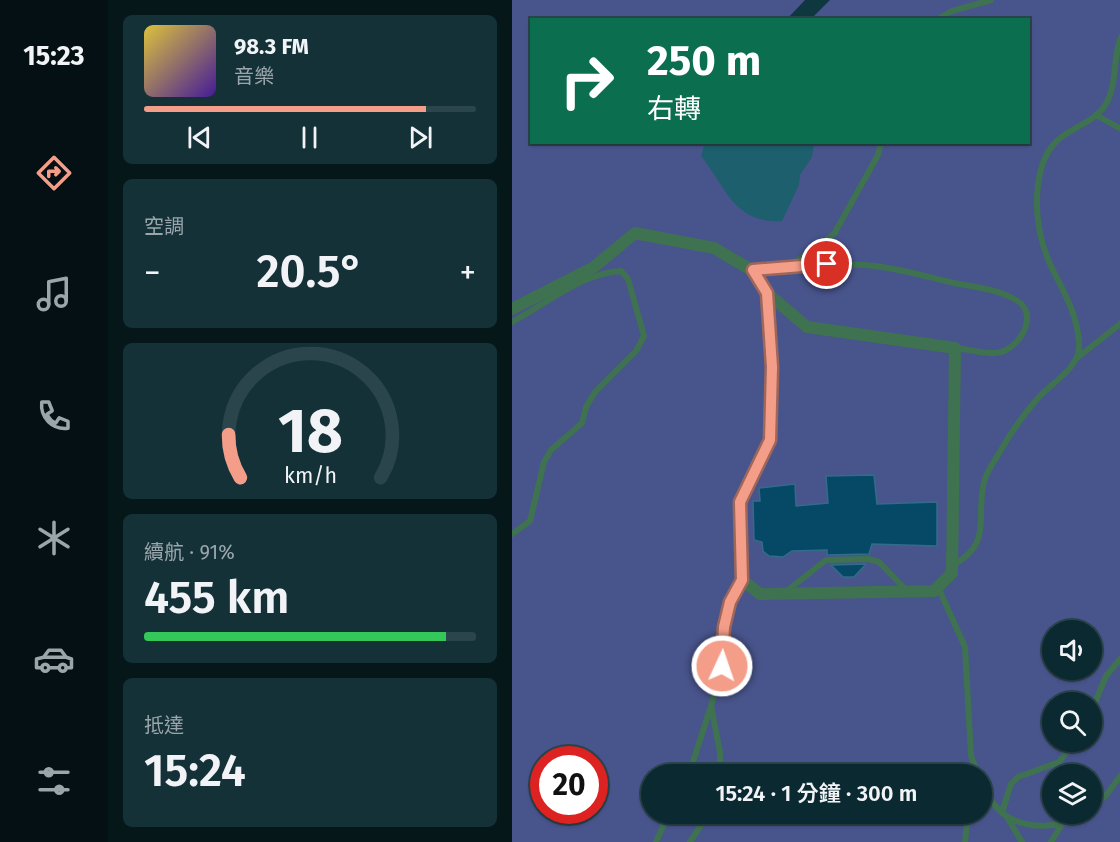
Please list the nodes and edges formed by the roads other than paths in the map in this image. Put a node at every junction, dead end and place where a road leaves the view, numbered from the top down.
1 (991, 0) edge
2 (940, 18) edge
3 (1121, 37) edge
4 (1119, 54) edge
5 (1096, 115) junction
6 (1121, 129) edge
7 (881, 144) edge
8 (787, 268) junction
9 (753, 270) junction
10 (767, 293) junction
11 (512, 309) edge
12 (512, 322) edge
13 (1121, 323) edge
14 (955, 348) junction
15 (1076, 359) junction
16 (512, 534) edge
17 (953, 565) junction
18 (742, 580) junction
19 (938, 587) junction
20 (907, 592) junction
21 (784, 593) junction
22 (1121, 658) edge
23 (1099, 692) edge
24 (711, 706) junction
25 (1067, 752) edge
26 (692, 764) edge
27 (720, 764) edge
28 (974, 764) edge
29 (1121, 775) edge
30 (992, 798) edge
31 (1102, 799) edge
32 (1004, 814) junction
33 (663, 824) edge
34 (700, 824) edge
35 (967, 824) edge
36 (1042, 824) edge
37 (1062, 824) edge
38 (656, 842) edge
39 (690, 842) edge
40 (965, 842) edge
41 (1022, 842) edge
42 (1051, 842) edge

1 - 2 lane
3 - 4 lane
4 - 5 lane
5 - 6 lane
5 - 15 lane
7 - 8 lane
8 - 9 lane
8 - 14 lane
9 - 10 street
9 - 11 street
10 - 14 street
10 - 18 street
12 - 16 lane
13 - 15 lane
14 - 17 street
15 - 17 lane
17 - 19 street
18 - 21 street
18 - 24 lane
19 - 20 street
19 - 28 lane
20 - 21 street
20 - 21 lane
22 - 23 lane
24 - 26 lane
24 - 27 lane
25 - 32 lane
29 - 31 lane
30 - 32 lane
32 - 36 lane
32 - 41 lane
33 - 38 lane
34 - 39 lane
35 - 40 lane
37 - 42 lane

